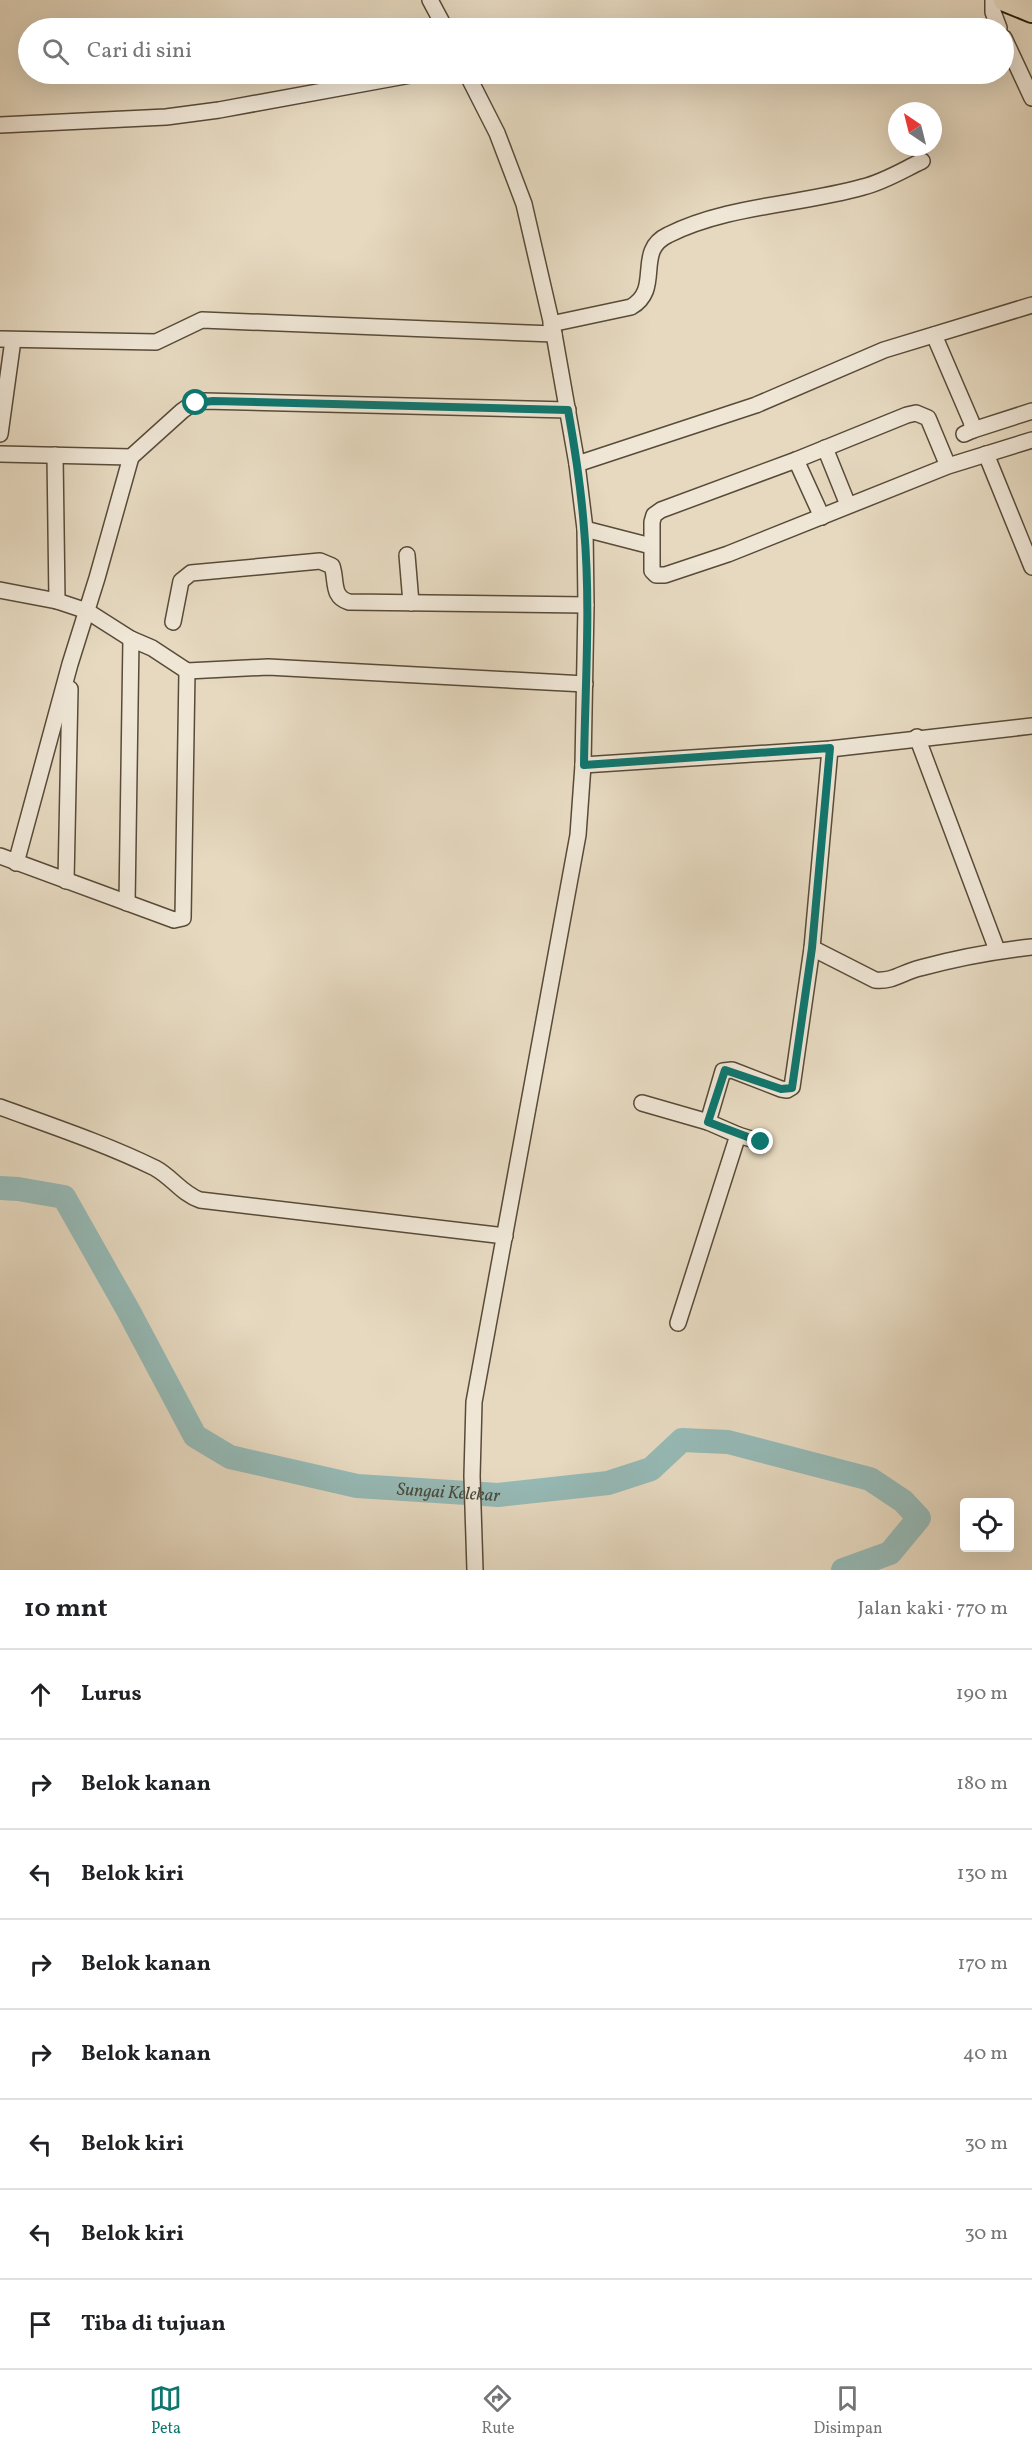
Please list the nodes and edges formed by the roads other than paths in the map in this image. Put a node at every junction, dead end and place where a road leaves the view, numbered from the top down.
1 (430, 0) edge
2 (993, 0) edge
3 (1005, 0) edge
4 (1032, 11) edge
5 (440, 18) edge
6 (995, 18) edge
7 (1014, 60) edge
8 (361, 84) edge
9 (472, 84) edge
10 (1032, 99) edge
11 (0, 125) edge
12 (922, 161) dead end
13 (1032, 305) edge
14 (552, 329) junction
15 (934, 335) junction
16 (6, 339) edge
17 (568, 410) junction
18 (1032, 411) edge
19 (0, 434) edge
20 (1032, 440) edge
21 (825, 448) junction
22 (0, 454) edge
23 (986, 454) junction
24 (55, 455) junction
25 (131, 457) junction
26 (796, 460) junction
27 (577, 464) junction
28 (948, 466) junction
29 (848, 505) junction
30 (822, 517) junction
31 (585, 529) junction
32 (651, 546) junction
33 (407, 555) dead end
34 (1032, 567) edge
35 (0, 590) edge
36 (57, 601) junction
37 (411, 603) junction
38 (586, 605) junction
39 (87, 612) junction
40 (173, 622) dead end
41 (131, 639) junction
42 (70, 664) junction
43 (187, 671) junction
44 (585, 684) junction
45 (1032, 726) edge
46 (916, 737) junction
47 (830, 748) junction
48 (584, 765) junction
49 (0, 856) edge
50 (16, 862) junction
51 (66, 881) junction
52 (127, 903) junction
53 (1032, 947) edge
54 (812, 948) junction
55 (997, 950) junction
56 (642, 1103) dead end
57 (0, 1107) edge
58 (708, 1122) junction
59 (738, 1135) junction
60 (761, 1142) dead end
61 (504, 1236) junction
62 (678, 1323) dead end
63 (475, 1570) edge

1 - 5 street
2 - 6 street
3 - 4 highway
7 - 10 street
8 - 11 street
9 - 14 street
12 - 14 street
13 - 15 street
14 - 16 street
14 - 17 street
15 - 18 street
15 - 27 street
16 - 19 street
17 - 25 street
17 - 27 street
20 - 23 street
21 - 26 street
21 - 28 street
21 - 29 street
22 - 24 street
23 - 28 street
23 - 34 street
24 - 25 street
24 - 36 street
25 - 39 street
26 - 30 street
26 - 32 street
27 - 31 street
28 - 29 street
29 - 30 street
30 - 32 street
31 - 32 street
31 - 38 street
33 - 37 street
35 - 36 street
36 - 39 street
37 - 38 street
37 - 40 street
38 - 44 street
39 - 41 street
39 - 42 street
41 - 43 street
41 - 52 street
42 - 50 street
42 - 51 street
43 - 44 street
43 - 52 street
44 - 48 street
45 - 46 street
46 - 47 street
46 - 55 street
47 - 48 street
47 - 54 street
48 - 61 street
49 - 50 street
50 - 51 street
51 - 52 street
53 - 55 street
54 - 55 street
54 - 58 street
56 - 58 street
57 - 61 street
58 - 59 street
59 - 60 street
59 - 62 street
61 - 63 street

